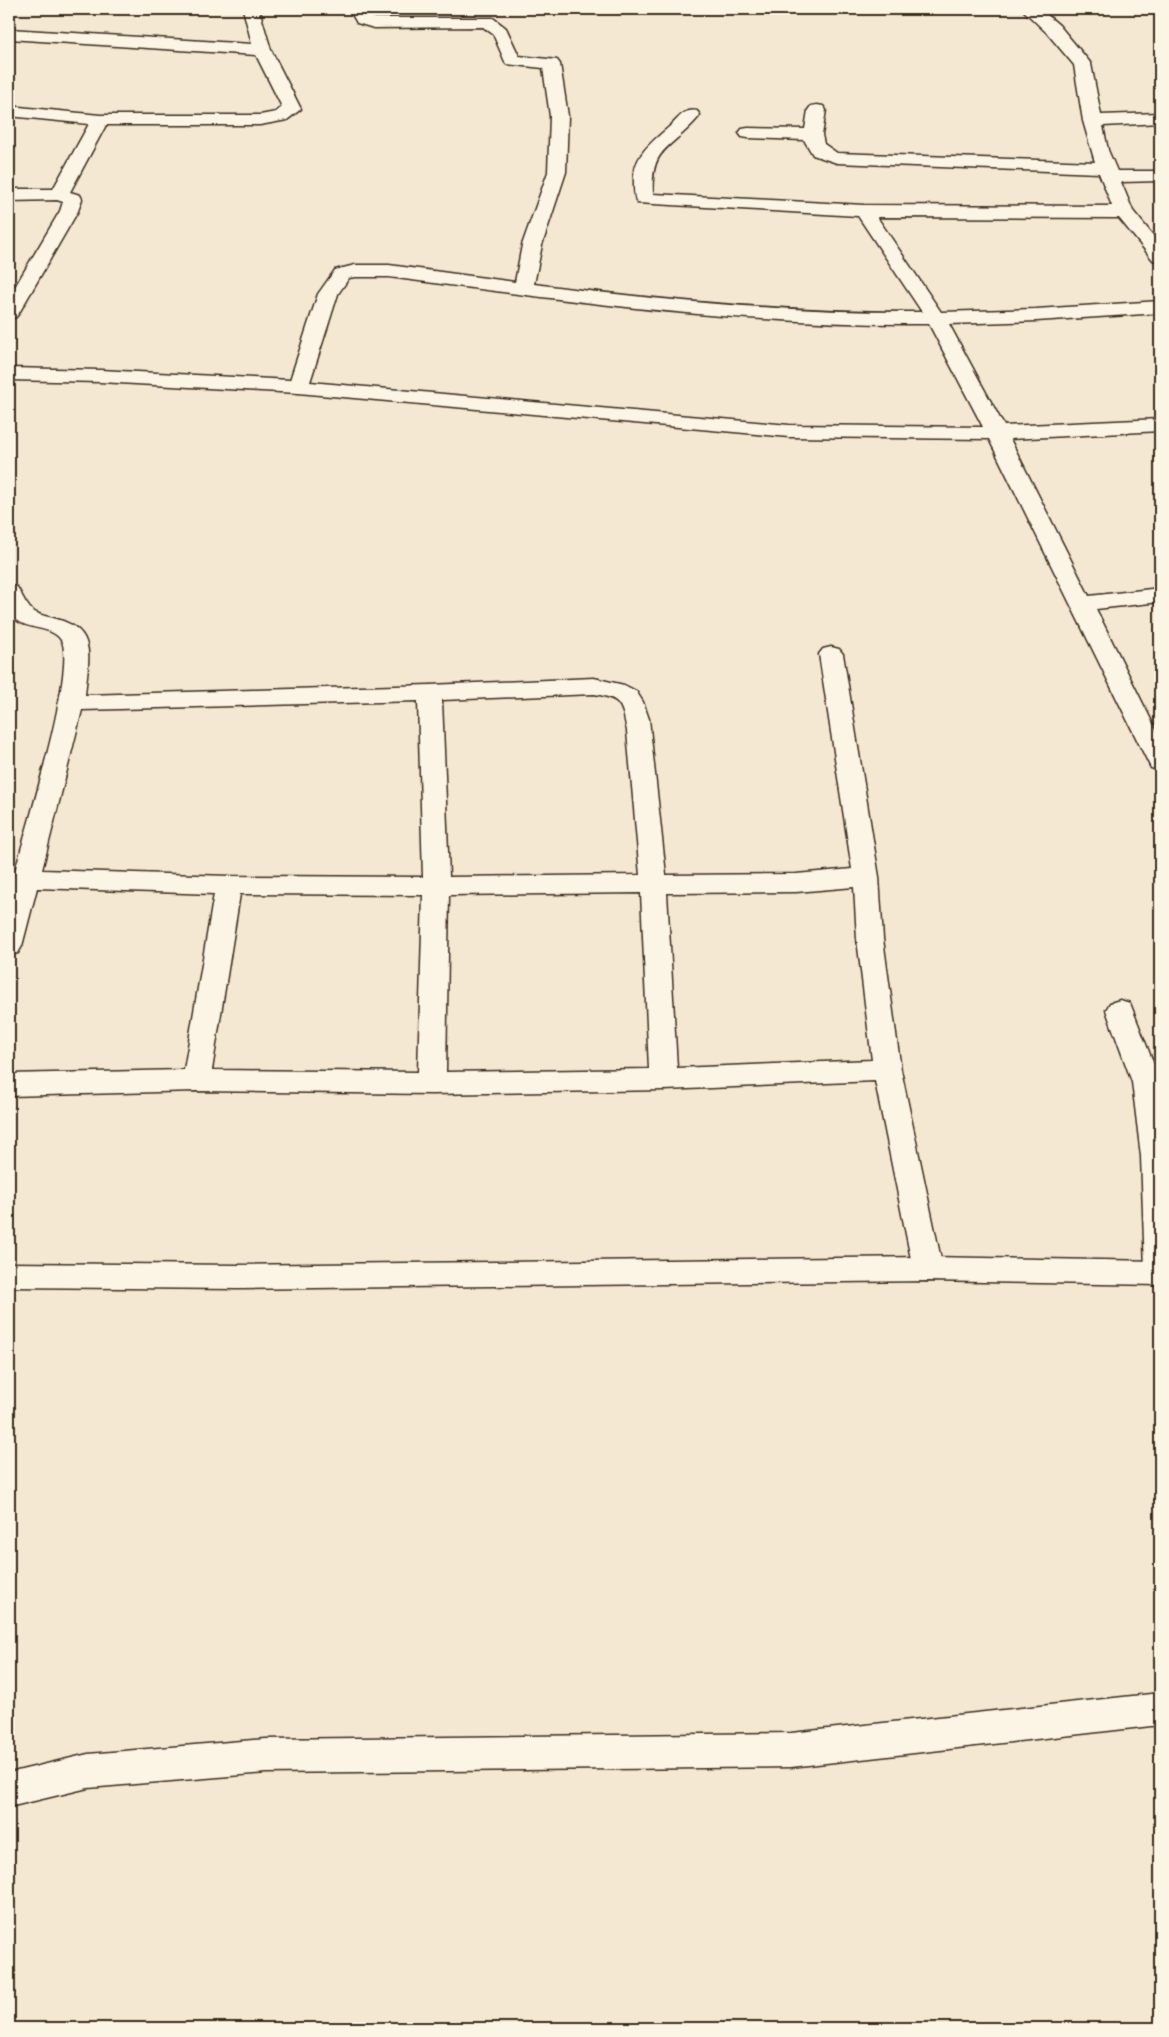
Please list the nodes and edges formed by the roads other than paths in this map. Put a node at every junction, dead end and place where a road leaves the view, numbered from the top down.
1 (251, 9) edge
2 (357, 9) edge
3 (1030, 9) edge
4 (9, 34) edge
5 (262, 50) junction
6 (817, 110) dead end
7 (9, 111) edge
8 (690, 114) dead end
9 (1160, 118) edge
10 (100, 120) junction
11 (1092, 121) junction
12 (748, 133) dead end
13 (813, 135) junction
14 (1108, 173) junction
15 (1160, 176) edge
16 (59, 194) junction
17 (9, 195) edge
18 (864, 211) junction
19 (1124, 212) junction
20 (1160, 256) edge
21 (523, 289) junction
22 (1160, 307) edge
23 (9, 313) edge
24 (935, 317) junction
25 (9, 374) edge
26 (298, 387) junction
27 (1160, 425) edge
28 (997, 433) junction
29 (9, 592) edge
30 (1160, 595) edge
31 (1082, 604) junction
32 (831, 654) dead end
33 (430, 693) junction
34 (72, 704) junction
35 (1160, 762) edge
36 (866, 876) junction
37 (27, 879) junction
38 (228, 885) junction
39 (654, 885) junction
40 (436, 886) junction
41 (9, 946) edge
42 (1120, 1010) dead end
43 (887, 1070) junction
44 (664, 1078) junction
45 (196, 1080) junction
46 (1153, 1081) edge
47 (432, 1083) junction
48 (9, 1085) edge
49 (928, 1269) junction
50 (1160, 1269) edge
51 (1160, 1273) edge
52 (9, 1275) edge
53 (1160, 1709) edge
54 (9, 1790) edge

1 - 5 street
2 - 21 street
3 - 11 street
4 - 5 street
5 - 10 street
6 - 13 street
7 - 10 street
8 - 18 street
9 - 11 street
10 - 16 street
11 - 14 street
12 - 13 street
13 - 14 street
14 - 15 street
14 - 19 street
16 - 17 street
16 - 23 street
18 - 19 street
18 - 24 street
19 - 20 street
21 - 24 street
21 - 26 street
22 - 24 street
24 - 28 street
25 - 26 street
26 - 28 street
27 - 28 street
28 - 31 street
29 - 34 street
30 - 31 street
31 - 35 street
32 - 36 street
33 - 34 street
33 - 39 street
33 - 40 street
34 - 37 street
36 - 39 street
36 - 43 street
37 - 38 street
37 - 41 street
38 - 40 street
38 - 45 street
39 - 40 street
39 - 44 street
40 - 47 street
42 - 46 street
43 - 44 street
43 - 49 street
44 - 47 street
45 - 47 street
45 - 48 street
46 - 50 street
49 - 51 street
49 - 52 street
53 - 54 street

